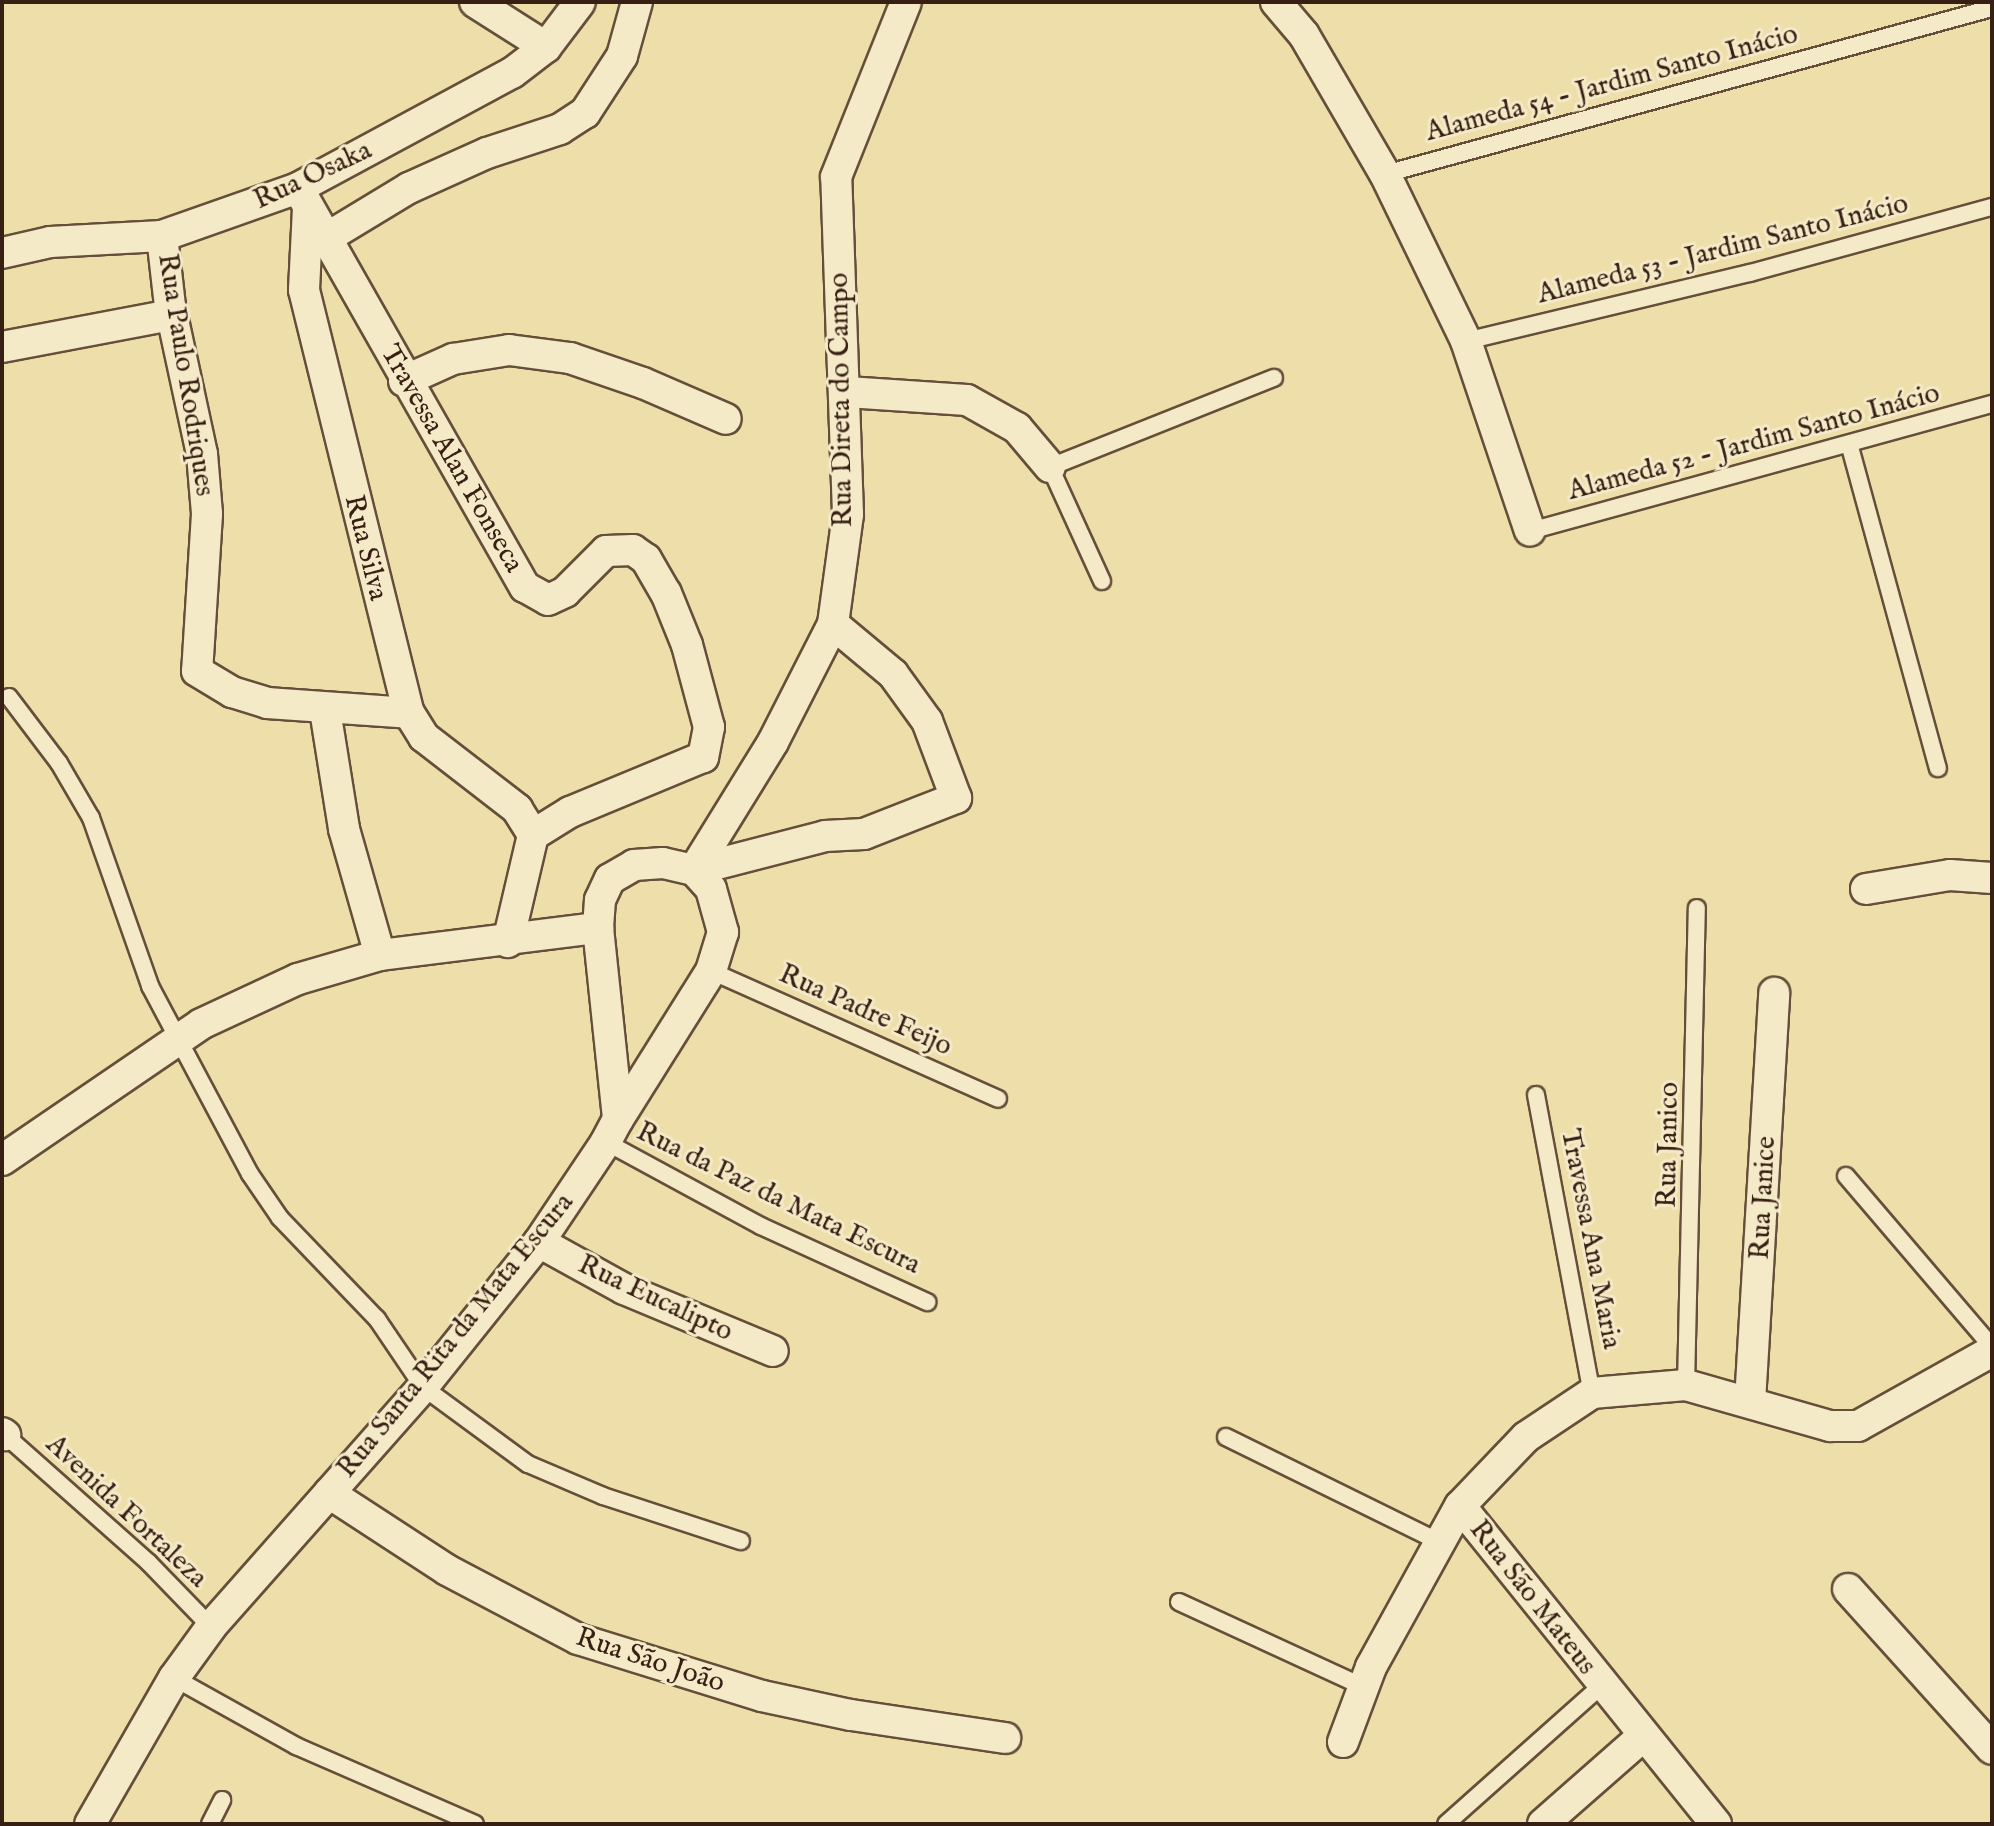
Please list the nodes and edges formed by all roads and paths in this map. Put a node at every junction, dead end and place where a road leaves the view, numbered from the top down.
1 (475, 2) edge
2 (580, 2) edge
3 (637, 2) edge
4 (906, 2) edge
5 (1276, 2) edge
6 (1992, 8) edge
7 (546, 47) junction
8 (1385, 174) junction
9 (303, 198) junction
10 (1992, 207) edge
11 (162, 236) junction
12 (328, 237) junction
13 (2, 253) edge
14 (172, 315) junction
15 (1466, 341) junction
16 (2, 347) edge
17 (1274, 378) dead end
18 (404, 381) junction
19 (847, 392) junction
20 (1992, 404) edge
21 (726, 419) dead end
22 (1850, 447) junction
23 (1050, 467) junction
24 (1530, 531) joint
25 (1102, 581) dead end
26 (833, 624) junction
27 (9, 697) dead end
28 (325, 710) junction
29 (409, 713) junction
30 (1938, 768) dead end
31 (533, 835) junction
32 (694, 870) junction
33 (1992, 878) edge
34 (1866, 889) dead end
35 (1697, 908) dead end
36 (598, 928) junction
37 (508, 942) junction
38 (380, 955) junction
39 (711, 971) junction
40 (1774, 993) dead end
41 (180, 1037) junction
42 (1536, 1095) dead end
43 (998, 1099) dead end
44 (612, 1131) junction
45 (2, 1160) edge
46 (1846, 1176) dead end
47 (539, 1242) junction
48 (927, 1302) dead end
49 (1992, 1349) edge
50 (773, 1351) dead end
51 (1686, 1385) junction
52 (423, 1387) junction
53 (1592, 1393) junction
54 (1750, 1402) junction
55 (3, 1434) edge
56 (1226, 1437) dead end
57 (329, 1493) junction
58 (1460, 1506) junction
59 (741, 1541) dead end
60 (1439, 1542) junction
61 (1848, 1589) dead end
62 (1179, 1602) dead end
63 (211, 1627) junction
64 (174, 1678) junction
65 (1364, 1687) junction
66 (1600, 1687) junction
67 (1642, 1737) junction
68 (1005, 1738) dead end
69 (1343, 1742) dead end
70 (1992, 1749) edge
71 (222, 1800) dead end
72 (90, 1824) edge
73 (210, 1824) edge
74 (475, 1824) edge
75 (1446, 1824) edge
76 (1543, 1824) edge
77 (1716, 1824) edge

1 - 7 street
2 - 7 street, Rua Osaka
3 - 12 street
4 - 19 street, Rua Direta do Campo
5 - 8 street
6 - 8 lane, Alameda 54 - Jardim Santo Inácio
7 - 9 street, Rua Osaka
8 - 15 street
9 - 11 street, Rua Osaka
9 - 12 street, Travessa Alan Fonseca
9 - 29 street, Rua Silva
10 - 15 lane, Alameda 53 - Jardim Santo Inácio
11 - 13 street, Rua Osaka
11 - 14 street, Rua Paulo Rodriques
12 - 18 street, Travessa Alan Fonseca
14 - 16 street
14 - 28 street, Rua Paulo Rodriques
15 - 24 street
17 - 23 lane
18 - 21 street
18 - 31 street, Travessa Alan Fonseca
19 - 23 street
19 - 26 street, Rua Direta do Campo
20 - 22 lane, Alameda 52 - Jardim Santo Inácio
22 - 24 lane, Alameda 52 - Jardim Santo Inácio
22 - 30 lane
23 - 25 lane
26 - 32 street, Rua Direta do Campo
26 - 32 street
27 - 41 lane
28 - 29 street
28 - 38 street
29 - 31 street, Rua Silva
31 - 37 street
32 - 36 street
32 - 39 street, Rua Santa Rita da Mata Escura
33 - 34 street
35 - 51 lane, Rua Janico
36 - 37 street
36 - 44 street
37 - 38 street
38 - 41 street
39 - 43 lane, Rua Padre Feijo
39 - 44 street, Rua Santa Rita da Mata Escura
40 - 54 street, Rua Janice
41 - 45 street
41 - 52 lane
42 - 53 lane, Travessa Ana Maria
44 - 47 street, Rua Santa Rita da Mata Escura
44 - 48 lane, Rua da Paz da Mata Escura
46 - 49 lane
47 - 50 street, Rua Eucalipto
47 - 52 street, Rua Santa Rita da Mata Escura
49 - 54 street
51 - 53 street
51 - 54 street
52 - 57 street, Rua Santa Rita da Mata Escura
52 - 59 lane
53 - 58 street, Rua São Mateus
55 - 63 lane, Avenida Fortaleza
56 - 60 lane
57 - 63 street, Rua Santa Rita da Mata Escura
57 - 68 street, Rua São João
58 - 60 street
58 - 66 street, Rua São Mateus
60 - 65 street
61 - 70 street
62 - 65 lane
63 - 64 street, Rua Santa Rita da Mata Escura
64 - 72 street, Rua Santa Rita da Mata Escura
64 - 74 lane
65 - 69 street
66 - 67 street, Rua São Mateus
66 - 75 lane
67 - 76 street
67 - 77 street, Rua São Mateus
71 - 73 lane

